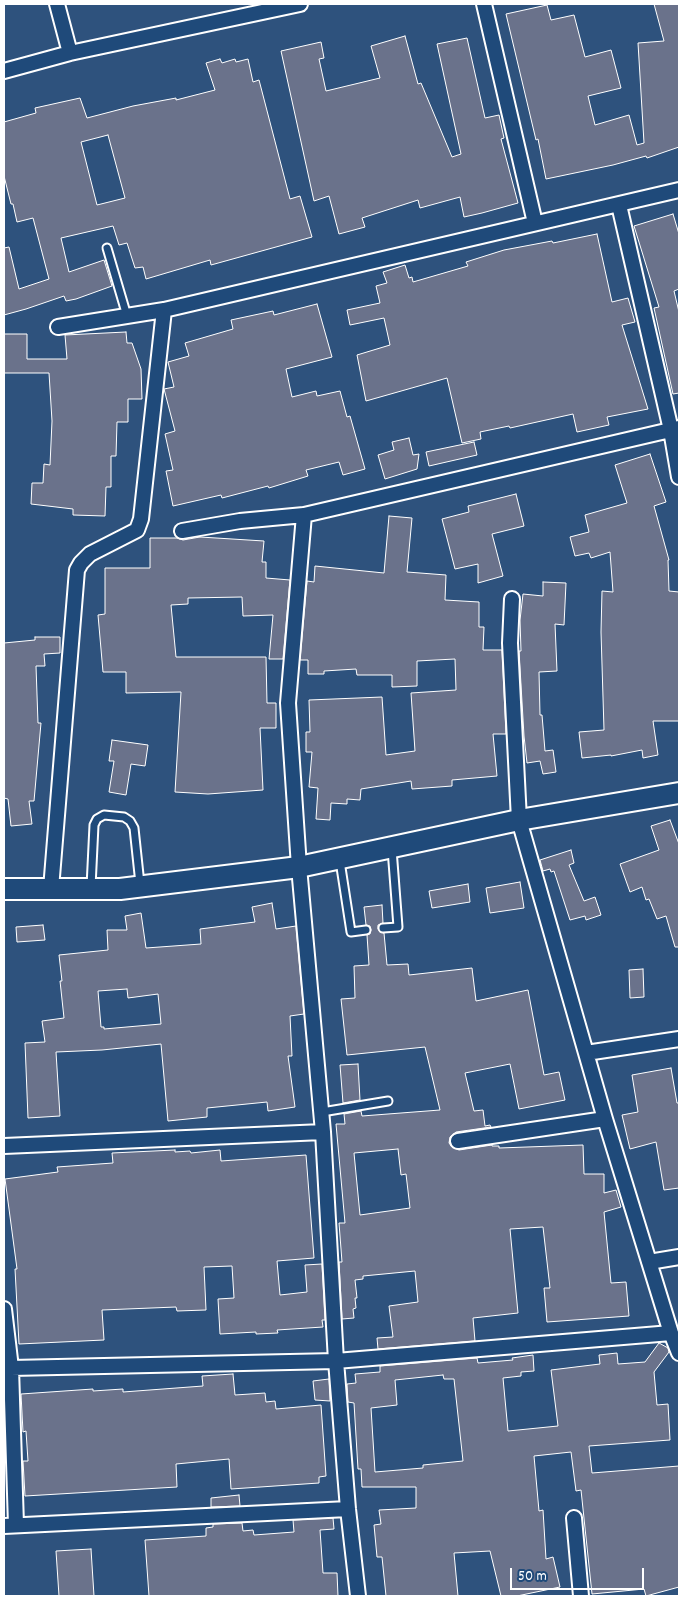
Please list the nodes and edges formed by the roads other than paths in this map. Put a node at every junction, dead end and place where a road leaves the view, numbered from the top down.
1 (57, 4) edge
2 (300, 4) edge
3 (484, 4) edge
4 (278, 6) edge
5 (70, 53) junction
6 (4, 71) edge
7 (679, 190) edge
8 (619, 205) junction
9 (535, 223) junction
10 (106, 248) dead end
11 (164, 310) junction
12 (127, 316) junction
13 (58, 327) dead end
14 (675, 429) edge
15 (679, 477) edge
16 (304, 516) junction
17 (182, 531) dead end
18 (512, 599) dead end
19 (679, 793) edge
20 (519, 820) junction
21 (392, 848) junction
22 (339, 857) junction
23 (299, 867) junction
24 (140, 887) junction
25 (4, 889) edge
26 (51, 889) junction
27 (91, 890) junction
28 (383, 928) dead end
29 (366, 930) dead end
30 (679, 1039) edge
31 (586, 1053) junction
32 (388, 1101) dead end
33 (322, 1112) junction
34 (605, 1119) junction
35 (324, 1132) junction
36 (458, 1141) dead end
37 (4, 1146) edge
38 (679, 1258) edge
39 (649, 1262) junction
40 (4, 1309) edge
41 (671, 1333) junction
42 (679, 1353) edge
43 (336, 1361) junction
44 (11, 1368) junction
45 (348, 1509) junction
46 (574, 1518) dead end
47 (10, 1526) edge
48 (358, 1596) edge
49 (581, 1596) edge

1 - 5 street
2 - 4 street
3 - 9 street
4 - 5 street
5 - 6 street
7 - 8 street
8 - 9 street
8 - 14 street
9 - 11 street
10 - 12 lane
11 - 12 street
11 - 26 street
12 - 13 street
14 - 15 street
14 - 16 street
16 - 17 street
16 - 23 street
18 - 20 street
19 - 20 main road
20 - 21 main road
20 - 31 street
21 - 22 main road
21 - 28 lane
22 - 23 main road
22 - 29 lane
23 - 24 main road
23 - 33 street
24 - 27 main road
24 - 27 lane
25 - 26 main road
26 - 27 main road
30 - 31 street
31 - 34 street
32 - 33 lane
33 - 35 street
34 - 36 street
34 - 39 street
35 - 37 street
35 - 43 street
38 - 39 street
39 - 41 street
40 - 44 street
41 - 42 street
41 - 43 street
43 - 44 street
43 - 45 street
44 - 47 street
45 - 47 street
45 - 48 street
46 - 49 street

